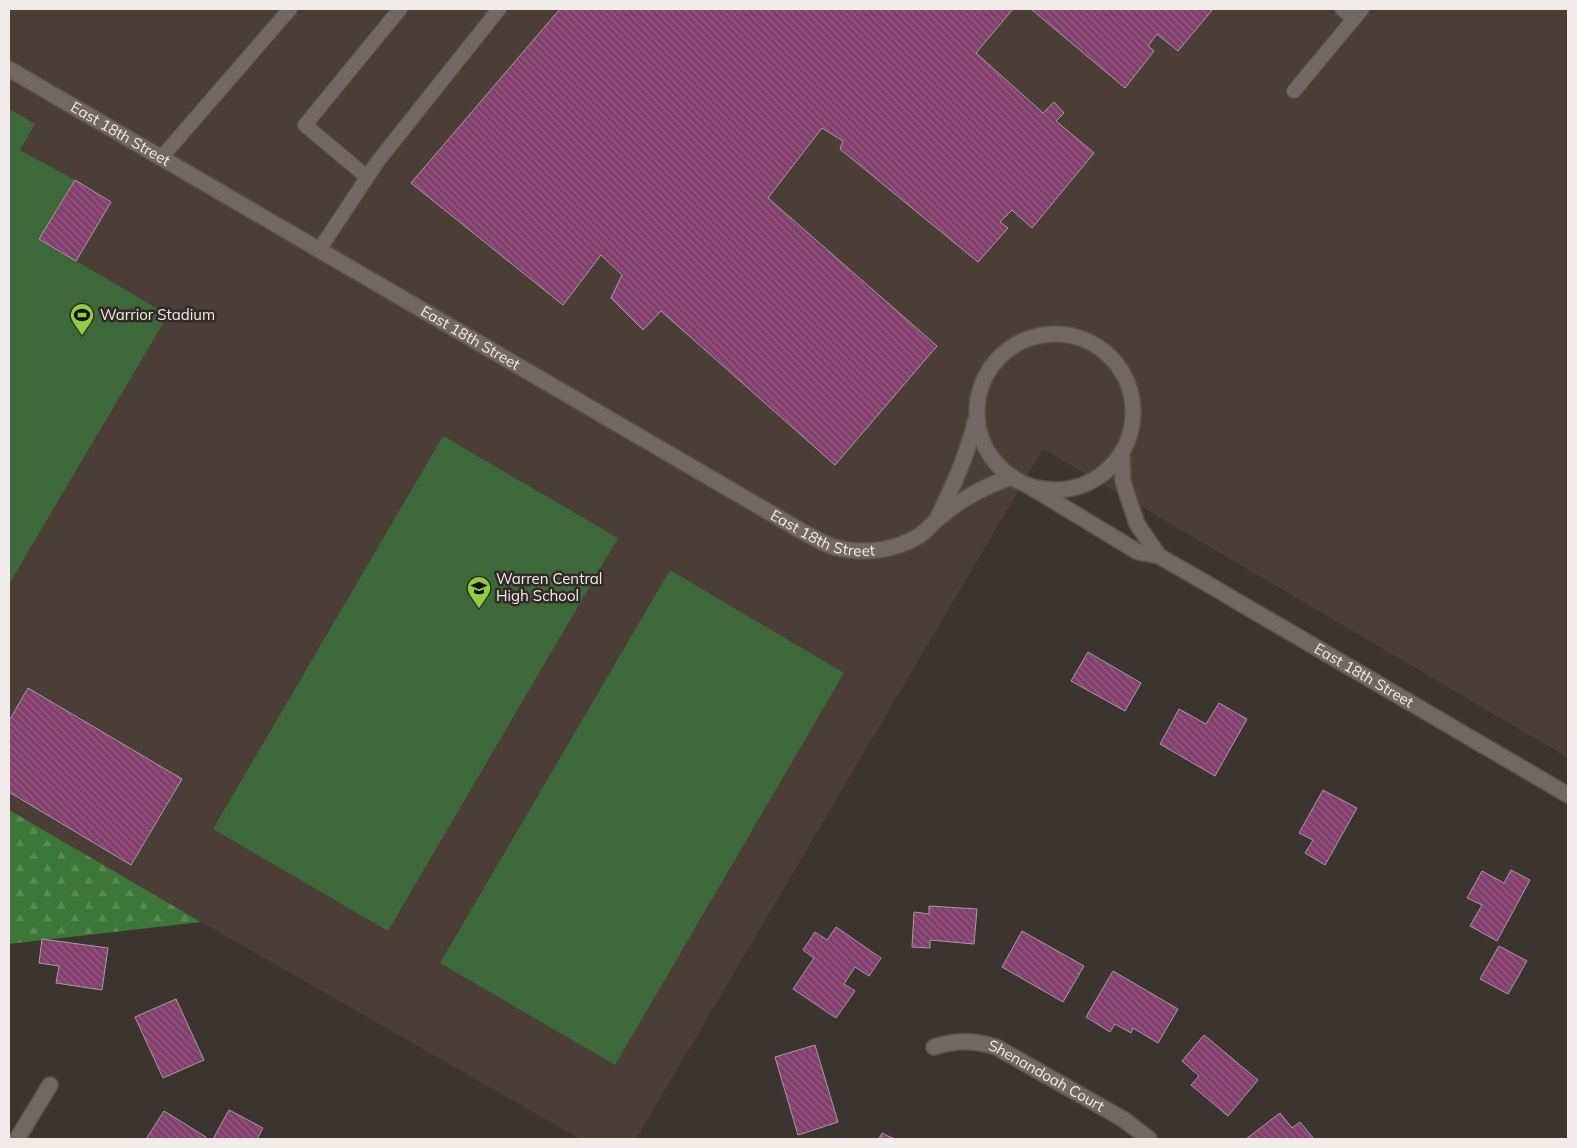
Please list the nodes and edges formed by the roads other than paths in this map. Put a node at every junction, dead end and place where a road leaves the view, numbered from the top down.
1 (290, 9) edge
2 (400, 9) edge
3 (499, 9) edge
4 (1342, 9) edge
5 (1358, 14) edge
6 (9, 69) edge
7 (1294, 91) dead end
8 (161, 158) junction
9 (368, 177) junction
10 (319, 250) junction
11 (977, 415) junction
12 (1122, 452) junction
13 (1012, 477) junction
14 (1029, 486) junction
15 (938, 518) junction
16 (1159, 556) junction
17 (1568, 795) edge
18 (934, 1046) dead end
19 (50, 1085) dead end
20 (17, 1139) edge
21 (1149, 1139) edge

1 - 8 lane
2 - 9 lane
3 - 9 lane
4 - 5 lane
5 - 7 lane
6 - 8 street, East 18th Street
8 - 10 street, East 18th Street
9 - 10 lane
10 - 15 street, East 18th Street
11 - 12 street
11 - 13 street
11 - 15 street
12 - 14 street
12 - 16 street
13 - 14 street
13 - 15 street, East 18th Street
14 - 16 street
16 - 17 street, East 18th Street
18 - 21 street, Shenandoah Court
19 - 20 street

